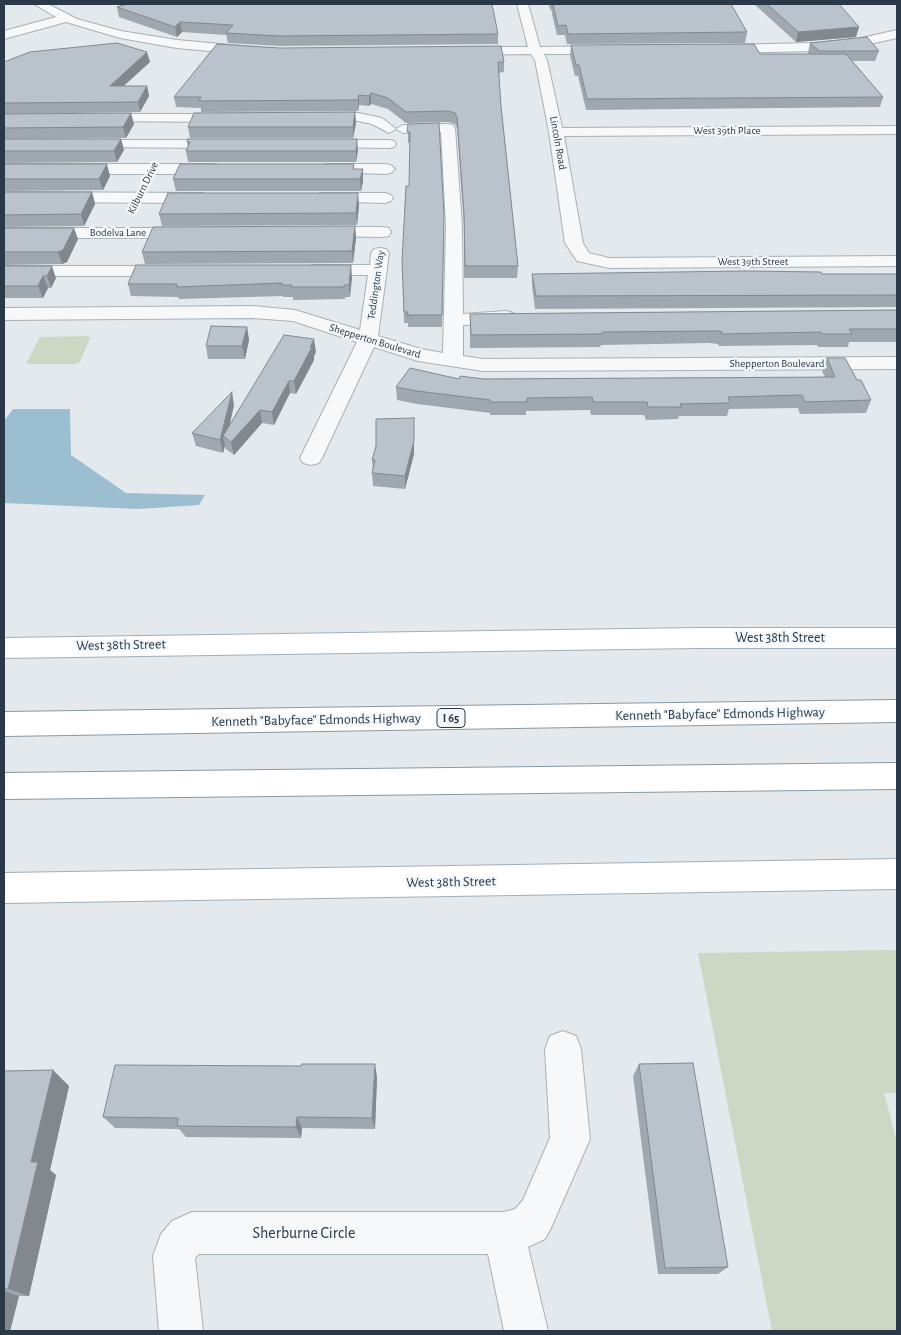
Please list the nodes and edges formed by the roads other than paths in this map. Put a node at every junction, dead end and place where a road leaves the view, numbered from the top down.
1 (40, 4) edge
2 (522, 4) edge
3 (66, 18) junction
4 (897, 34) edge
5 (4, 35) edge
6 (709, 49) edge
7 (535, 50) junction
8 (622, 50) edge
9 (268, 51) edge
10 (456, 51) edge
11 (81, 118) edge
12 (177, 118) junction
13 (244, 118) edge
14 (301, 118) edge
15 (897, 130) edge
16 (556, 132) junction
17 (389, 137) junction
18 (70, 144) edge
19 (164, 144) junction
20 (242, 144) edge
21 (311, 144) edge
22 (4, 169) edge
23 (152, 169) junction
24 (230, 169) edge
25 (308, 169) edge
26 (387, 169) junction
27 (4, 197) edge
28 (138, 198) junction
29 (217, 198) edge
30 (306, 198) edge
31 (385, 198) junction
32 (305, 232) edge
33 (382, 232) junction
34 (4, 233) edge
35 (198, 233) edge
36 (112, 252) junction
37 (897, 261) edge
38 (610, 263) joint
39 (192, 270) edge
40 (300, 270) edge
41 (379, 270) junction
42 (4, 271) edge
43 (91, 300) junction
44 (4, 314) edge
45 (526, 316) edge
46 (454, 320) junction
47 (368, 339) junction
48 (453, 360) junction
49 (897, 363) edge
50 (311, 458) dead end
51 (897, 638) edge
52 (4, 648) edge
53 (897, 711) edge
54 (4, 724) edge
55 (897, 776) edge
56 (4, 786) edge
57 (897, 874) edge
58 (4, 888) edge
59 (563, 1050) dead end
60 (504, 1233) junction
61 (180, 1323) edge
62 (526, 1331) edge

1 - 3 street
2 - 7 street, Lincoln Road
3 - 5 street
3 - 9 street
4 - 6 street
7 - 8 street
7 - 10 street
7 - 16 street, Lincoln Road
11 - 12 street
12 - 13 street
12 - 19 street, Kilburn Drive
14 - 17 street
15 - 16 street, West 39th Place
16 - 38 street, Lincoln Road
17 - 21 street
17 - 26 street, Teddington Way
17 - 46 street
18 - 19 street
19 - 20 street
19 - 23 street, Kilburn Drive
22 - 23 street
23 - 24 street
23 - 28 street, Kilburn Drive
25 - 26 street
26 - 31 street, Teddington Way
27 - 28 street
28 - 29 street
28 - 36 street, Kilburn Drive
30 - 31 street
31 - 33 street, Teddington Way
32 - 33 street
33 - 41 street, Teddington Way
34 - 36 street, Bodelva Lane
35 - 36 street, Bodelva Lane
36 - 39 street
36 - 42 street
36 - 43 street, Kilburn Drive
37 - 38 street, West 39th Street
40 - 41 street
41 - 47 street, Teddington Way
43 - 44 street, Shepperton Boulevard
43 - 47 street, Shepperton Boulevard
45 - 46 street
46 - 48 street
47 - 48 street, Shepperton Boulevard
47 - 50 street, Teddington Way
48 - 49 street, Shepperton Boulevard
51 - 52 main road, West 38th Street
53 - 54 main road, Kenneth "Babyface" Edmonds Highway / I 65
55 - 56 main road
57 - 58 main road, West 38th Street
59 - 60 street, Sherburne Circle
60 - 61 street, Sherburne Circle
60 - 62 street

